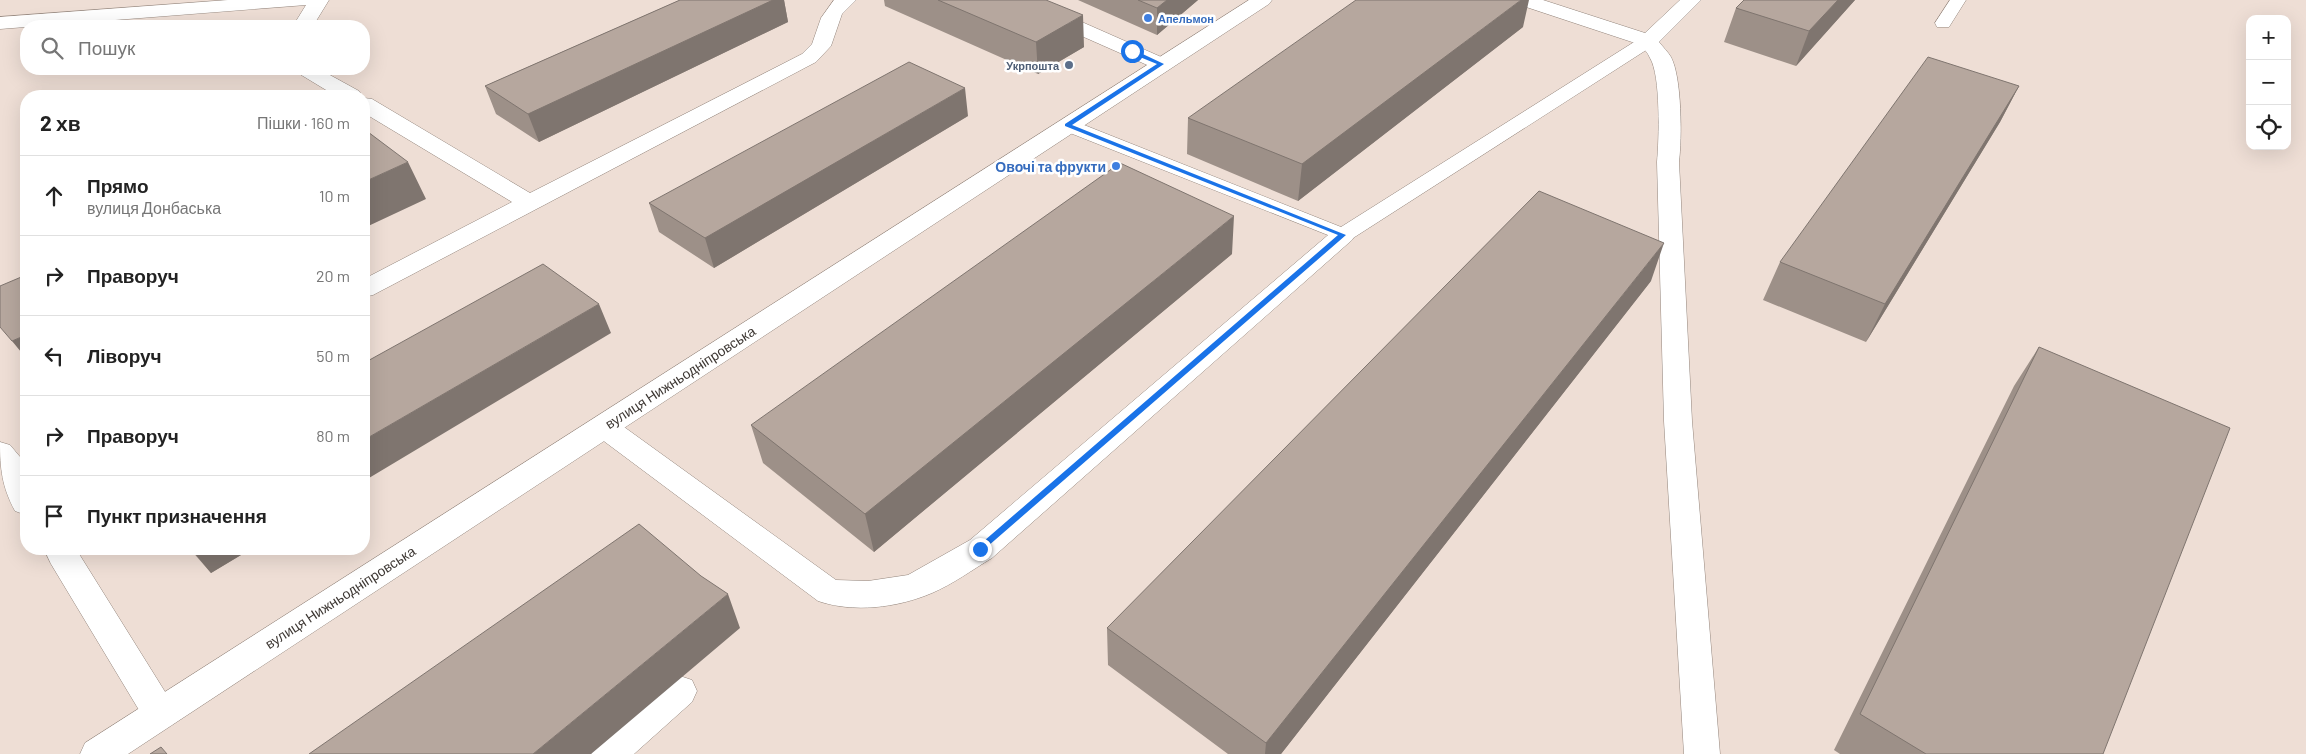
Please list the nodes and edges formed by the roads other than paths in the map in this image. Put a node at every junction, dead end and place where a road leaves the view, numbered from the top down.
1 (305, 0) edge
2 (319, 0) edge
3 (846, 0) edge
4 (1016, 0) edge
5 (1262, 0) edge
6 (1524, 0) edge
7 (1692, 0) edge
8 (1958, 0) edge
9 (51, 20) edge
10 (307, 20) edge
11 (20, 22) edge
12 (1943, 23) dead end
13 (0, 24) edge
14 (1648, 40) junction
15 (1161, 64) junction
16 (314, 75) edge
17 (341, 90) edge
18 (370, 108) edge
19 (1067, 125) junction
20 (530, 203) junction
21 (1343, 235) junction
22 (370, 286) edge
23 (603, 426) junction
24 (14, 464) edge
25 (20, 484) edge
26 (62, 555) edge
27 (680, 691) dead end
28 (160, 714) junction
29 (98, 754) edge
30 (609, 754) edge
31 (1702, 754) edge

1 - 9 street
2 - 10 street
3 - 20 street
4 - 15 street
5 - 15 street, вулиця Нижньодніпровська
6 - 14 street
7 - 14 street
8 - 12 lane
11 - 13 street
14 - 21 lane
14 - 31 street
15 - 19 street, вулиця Нижньодніпровська
16 - 17 street
18 - 20 street
19 - 21 lane
19 - 23 street, вулиця Нижньодніпровська
20 - 22 street
21 - 23 street
23 - 28 street, вулиця Нижньодніпровська
24 - 25 street
26 - 28 street
27 - 30 street
28 - 29 street, вулиця Нижньодніпровська

